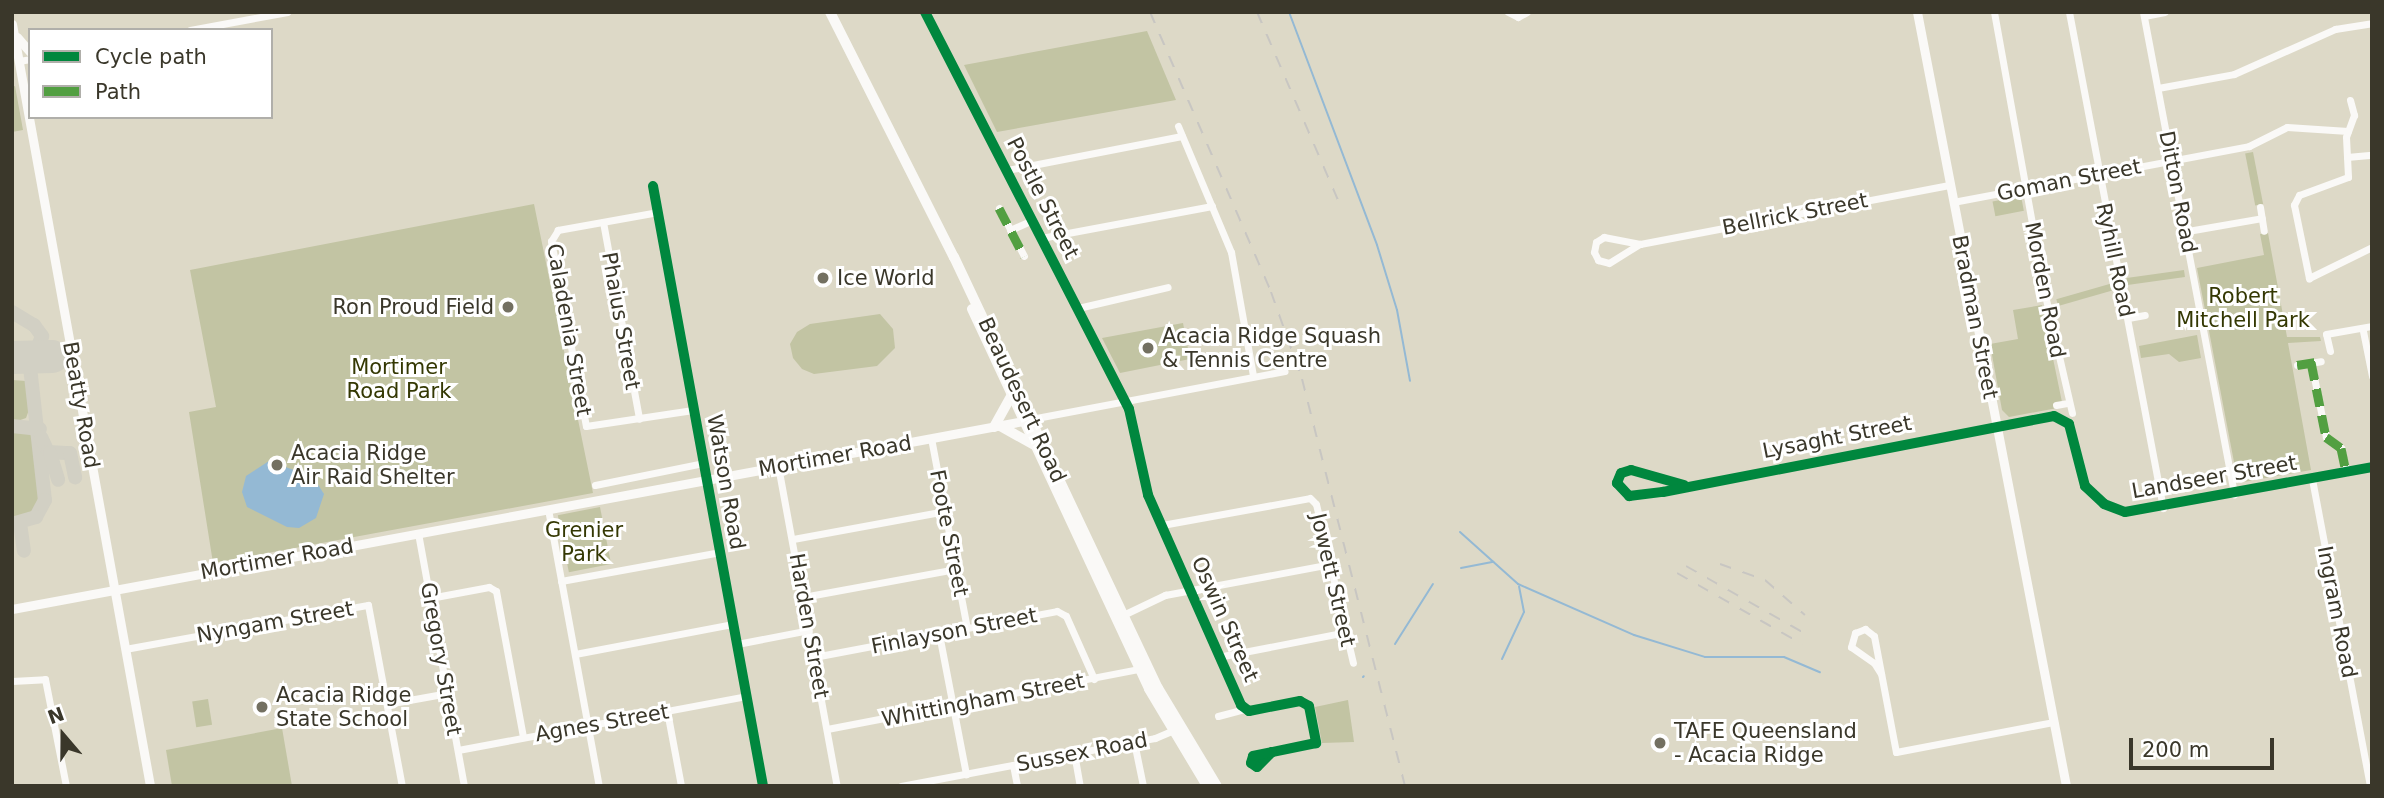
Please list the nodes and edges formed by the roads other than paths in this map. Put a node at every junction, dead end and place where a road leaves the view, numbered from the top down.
1 (288, 12) edge
2 (822, 12) edge
3 (830, 12) edge
4 (925, 12) edge
5 (1508, 12) edge
6 (1527, 12) edge
7 (1917, 12) edge
8 (1994, 12) edge
9 (2069, 12) edge
10 (2165, 12) edge
11 (2144, 14) edge
12 (12, 23) edge
13 (2372, 23) edge
14 (201, 28) edge
15 (28, 50) edge
16 (28, 59) edge
17 (19, 61) junction
18 (2158, 88) junction
19 (2350, 100) dead end
20 (28, 111) edge
21 (29, 119) edge
22 (1178, 126) dead end
23 (2348, 131) junction
24 (1182, 136) junction
25 (2372, 155) edge
26 (2347, 157) junction
27 (2171, 160) junction
28 (1007, 170) junction
29 (2099, 174) junction
30 (1950, 185) junction
31 (653, 186) dead end
32 (2027, 187) junction
33 (1953, 202) junction
34 (1212, 205) junction
35 (2260, 207) dead end
36 (999, 208) dead end
37 (658, 212) junction
38 (2262, 218) junction
39 (1032, 220) junction
40 (603, 222) junction
41 (1010, 230) junction
42 (2264, 231) dead end
43 (2182, 232) junction
44 (1041, 238) junction
45 (1640, 244) junction
46 (2372, 247) edge
47 (1024, 256) dead end
48 (1168, 287) dead end
49 (1079, 308) junction
50 (2145, 315) dead end
51 (2128, 318) junction
52 (2372, 326) edge
53 (2362, 331) junction
54 (2330, 351) dead end
55 (2320, 361) dead end
56 (2311, 362) junction
57 (2297, 365) dead end
58 (1285, 371) dead end
59 (1253, 376) junction
60 (2372, 376) edge
61 (1011, 396) junction
62 (1125, 401) junction
63 (2067, 403) junction
64 (2056, 405) dead end
65 (693, 410) junction
66 (2072, 413) dead end
67 (639, 419) junction
68 (1027, 420) junction
69 (997, 426) junction
70 (1996, 427) junction
71 (930, 438) junction
72 (1033, 444) junction
73 (703, 463) junction
74 (778, 466) junction
75 (2372, 467) edge
76 (2346, 472) junction
77 (706, 479) junction
78 (2312, 479) junction
79 (594, 485) dead end
80 (1684, 485) junction
81 (2234, 495) junction
82 (2163, 508) junction
83 (548, 509) junction
84 (944, 511) junction
85 (1162, 525) junction
86 (418, 533) junction
87 (793, 539) junction
88 (720, 552) junction
89 (1330, 564) junction
90 (956, 569) junction
91 (561, 582) junction
92 (114, 588) junction
93 (1192, 590) junction
94 (803, 597) junction
95 (430, 598) junction
96 (12, 609) edge
97 (1123, 615) junction
98 (733, 624) junction
99 (967, 628) junction
100 (809, 630) junction
101 (1346, 632) junction
102 (939, 634) junction
103 (737, 644) junction
104 (125, 649) junction
105 (575, 654) junction
106 (1223, 656) junction
107 (814, 657) junction
108 (1353, 663) dead end
109 (1139, 668) junction
110 (1881, 674) junction
111 (1094, 679) junction
112 (12, 681) edge
113 (447, 693) junction
114 (746, 696) junction
115 (387, 704) junction
116 (953, 705) junction
117 (1244, 709) junction
118 (667, 711) junction
119 (1219, 716) dead end
120 (2053, 722) junction
121 (588, 725) junction
122 (827, 729) junction
123 (1176, 729) junction
124 (523, 737) junction
125 (1135, 742) junction
126 (458, 750) junction
127 (1272, 752) dead end
128 (1074, 754) junction
129 (1013, 765) junction
130 (966, 774) junction
131 (1205, 785) edge
132 (66, 786) edge
133 (150, 786) edge
134 (402, 786) edge
135 (464, 786) edge
136 (599, 786) edge
137 (681, 786) edge
138 (763, 786) edge
139 (837, 786) edge
140 (901, 786) edge
141 (1017, 786) edge
142 (1080, 786) edge
143 (1143, 786) edge
144 (1217, 786) edge
145 (2066, 786) edge
146 (2370, 786) edge

1 - 14 street
2 - 61 highway, Beaudesert Road
3 - 68 highway, Beaudesert Road
4 - 28 street, Postle Street
5 - 6 street
7 - 30 main road, Bradman Street
8 - 32 street, Morden Road
9 - 29 street, Ryhill Road
10 - 11 street
11 - 18 street, Ditton Road
12 - 15 main road
12 - 17 main road, Beatty Road
13 - 18 street
16 - 17 street
17 - 20 main road, Beatty Road
18 - 27 street, Ditton Road
19 - 23 street
21 - 92 main road, Beatty Road
22 - 24 street
23 - 26 street
23 - 27 street, Goman Street
24 - 28 street
24 - 34 street
25 - 26 street
26 - 46 street
27 - 29 street, Goman Street
27 - 43 street, Ditton Road
28 - 39 street, Postle Street
29 - 32 street, Goman Street
29 - 51 street, Ryhill Road
30 - 33 main road, Bradman Street
30 - 45 street, Bellrick Street
31 - 37 street, Watson Road
32 - 33 street, Goman Street
32 - 63 street, Morden Road
33 - 70 main road, Bradman Street
34 - 44 street
34 - 59 street
35 - 38 street
36 - 41 street
37 - 40 street
37 - 65 street, Watson Road
38 - 42 street
38 - 43 street
39 - 41 street
39 - 44 street, Postle Street
40 - 67 street, Phaius Street
40 - 67 street, Caladenia Street
41 - 47 street
43 - 81 street, Ditton Road
44 - 49 street, Postle Street
45 - 45 street, Bellrick Street
48 - 49 street
49 - 62 street, Postle Street
50 - 51 street
51 - 82 street, Ryhill Road
52 - 53 street
53 - 54 street
53 - 60 street
55 - 56 street
56 - 57 street
56 - 76 street
58 - 59 street, Mortimer Road
59 - 62 street, Mortimer Road
61 - 68 highway, Beaudesert Road
61 - 69 highway
62 - 68 street, Mortimer Road
62 - 85 street, Oswin Street
63 - 64 street
63 - 66 street, Morden Road
65 - 67 street
65 - 73 street, Watson Road
68 - 69 main road, Mortimer Road
68 - 72 highway, Beaudesert Road
68 - 97 highway, Beaudesert Road
69 - 71 main road, Mortimer Road
69 - 72 highway
70 - 80 street, Lysaght Street
70 - 82 street, Landseer Street
70 - 120 main road, Bradman Street
71 - 74 main road, Mortimer Road
71 - 84 street, Foote Street
72 - 109 highway, Beaudesert Road
73 - 77 street, Watson Road
73 - 79 street
74 - 77 main road, Mortimer Road
74 - 87 street, Harden Street
75 - 76 street, Landseer Street
76 - 78 street, Landseer Street
77 - 83 main road, Mortimer Road
77 - 88 street, Watson Road
78 - 81 street, Landseer Street
78 - 146 street, Ingram Road
80 - 80 street, Lysaght Street
81 - 82 street, Landseer Street
83 - 86 main road, Mortimer Road
83 - 91 street
84 - 87 street
84 - 90 street, Foote Street
85 - 89 street, Jowett Street
85 - 93 street, Oswin Street
86 - 92 main road, Mortimer Road
86 - 95 street, Gregory Street
87 - 94 street, Harden Street
88 - 91 street
88 - 98 street, Watson Road
89 - 93 street
89 - 101 street, Jowett Street
90 - 94 street
90 - 99 street, Foote Street
91 - 105 street
92 - 96 main road, Mortimer Road
92 - 104 main road, Beatty Road
93 - 97 street
93 - 106 street, Oswin Street
94 - 100 street, Harden Street
95 - 113 street, Gregory Street
95 - 124 street
97 - 123 highway, Beaudesert Road
98 - 103 street, Watson Road
98 - 105 street
99 - 102 street, Finlayson Street
99 - 111 street, Finlayson Street
100 - 103 street
100 - 107 street, Harden Street
101 - 106 street
101 - 108 street, Jowett Street
102 - 107 street, Finlayson Street
102 - 116 street
103 - 114 street, Watson Road
104 - 115 street, Nyngam Street
104 - 133 main road, Beatty Road
105 - 121 street
106 - 117 street, Oswin Street
107 - 122 street, Harden Street
109 - 111 street, Whittingham Street
109 - 123 highway, Beaudesert Road
110 - 110 street
110 - 120 street
111 - 116 street, Whittingham Street
112 - 132 street
113 - 115 street
113 - 126 street, Gregory Street
114 - 118 street, Agnes Street
114 - 138 street, Watson Road
115 - 134 street, Nyngam Street
116 - 122 street, Whittingham Street
116 - 130 street
117 - 119 street
117 - 127 street, Oswin Street
118 - 121 street, Agnes Street
118 - 137 street
120 - 145 main road, Bradman Street
121 - 124 street, Agnes Street
121 - 136 street
122 - 139 street, Harden Street
123 - 125 street, Sussex Road
123 - 131 highway, Beaudesert Road
123 - 144 highway, Beaudesert Road
124 - 126 street, Agnes Street
125 - 128 street, Sussex Road
125 - 143 street
126 - 135 street, Gregory Street
128 - 129 street, Sussex Road
128 - 142 street
129 - 130 street, Sussex Road
129 - 141 street
130 - 140 street, Sussex Road

